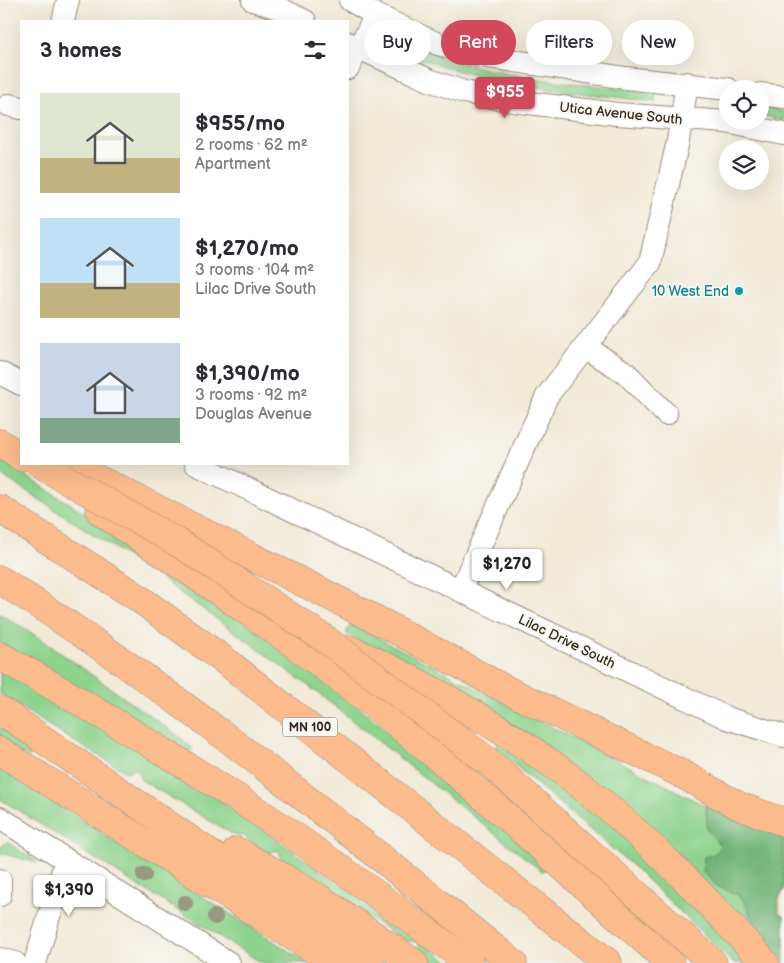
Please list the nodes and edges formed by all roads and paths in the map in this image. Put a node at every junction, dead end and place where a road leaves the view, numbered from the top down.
1 (68, 0) edge
2 (254, 0) edge
3 (350, 0) edge
4 (376, 15) junction
5 (64, 20) edge
6 (303, 20) edge
7 (353, 46) edge
8 (349, 64) edge
9 (687, 83) junction
10 (719, 88) edge
11 (769, 96) edge
12 (784, 98) edge
13 (682, 120) junction
14 (784, 134) edge
15 (585, 347) junction
16 (0, 373) edge
17 (20, 383) edge
18 (666, 414) dead end
19 (0, 431) edge
20 (20, 440) edge
21 (0, 441) edge
22 (20, 454) edge
23 (33, 465) edge
24 (42, 465) edge
25 (70, 465) edge
26 (201, 465) edge
27 (220, 469) edge
28 (0, 509) edge
29 (0, 580) edge
30 (210, 583) junction
31 (461, 589) junction
32 (0, 656) edge
33 (0, 710) edge
34 (784, 736) edge
35 (53, 746) junction
36 (0, 751) edge
37 (680, 772) junction
38 (784, 806) edge
39 (0, 818) edge
40 (784, 822) edge
41 (66, 860) junction
42 (0, 880) edge
43 (0, 895) edge
44 (0, 959) edge
45 (14, 963) edge
46 (35, 963) edge
47 (229, 963) edge
48 (334, 963) edge
49 (370, 963) edge
50 (414, 963) edge
51 (470, 963) edge
52 (513, 963) edge
53 (608, 963) edge
54 (670, 963) edge
55 (713, 963) edge
56 (765, 963) edge

1 - 5 street
2 - 6 street
3 - 4 street
4 - 7 street
4 - 9 street
7 - 8 street
7 - 13 street, Utica Avenue South
9 - 10 street
9 - 13 street
11 - 12 street
13 - 14 street, Utica Avenue South
13 - 15 street
15 - 18 street
15 - 31 street
16 - 17 street
19 - 20 highway
21 - 22 highway
23 - 30 highway
24 - 55 highway, bridge
25 - 37 highway
26 - 27 street, Lilac Drive South
27 - 31 street, Lilac Drive South
28 - 53 highway, MN 100
29 - 52 highway
30 - 54 highway
30 - 56 highway
31 - 34 street, Lilac Drive South
32 - 51 highway
33 - 35 highway
35 - 49 highway
35 - 50 highway
36 - 48 highway
37 - 38 highway
37 - 40 highway
39 - 41 street
41 - 46 street
41 - 47 street
42 - 43 street
44 - 45 street

